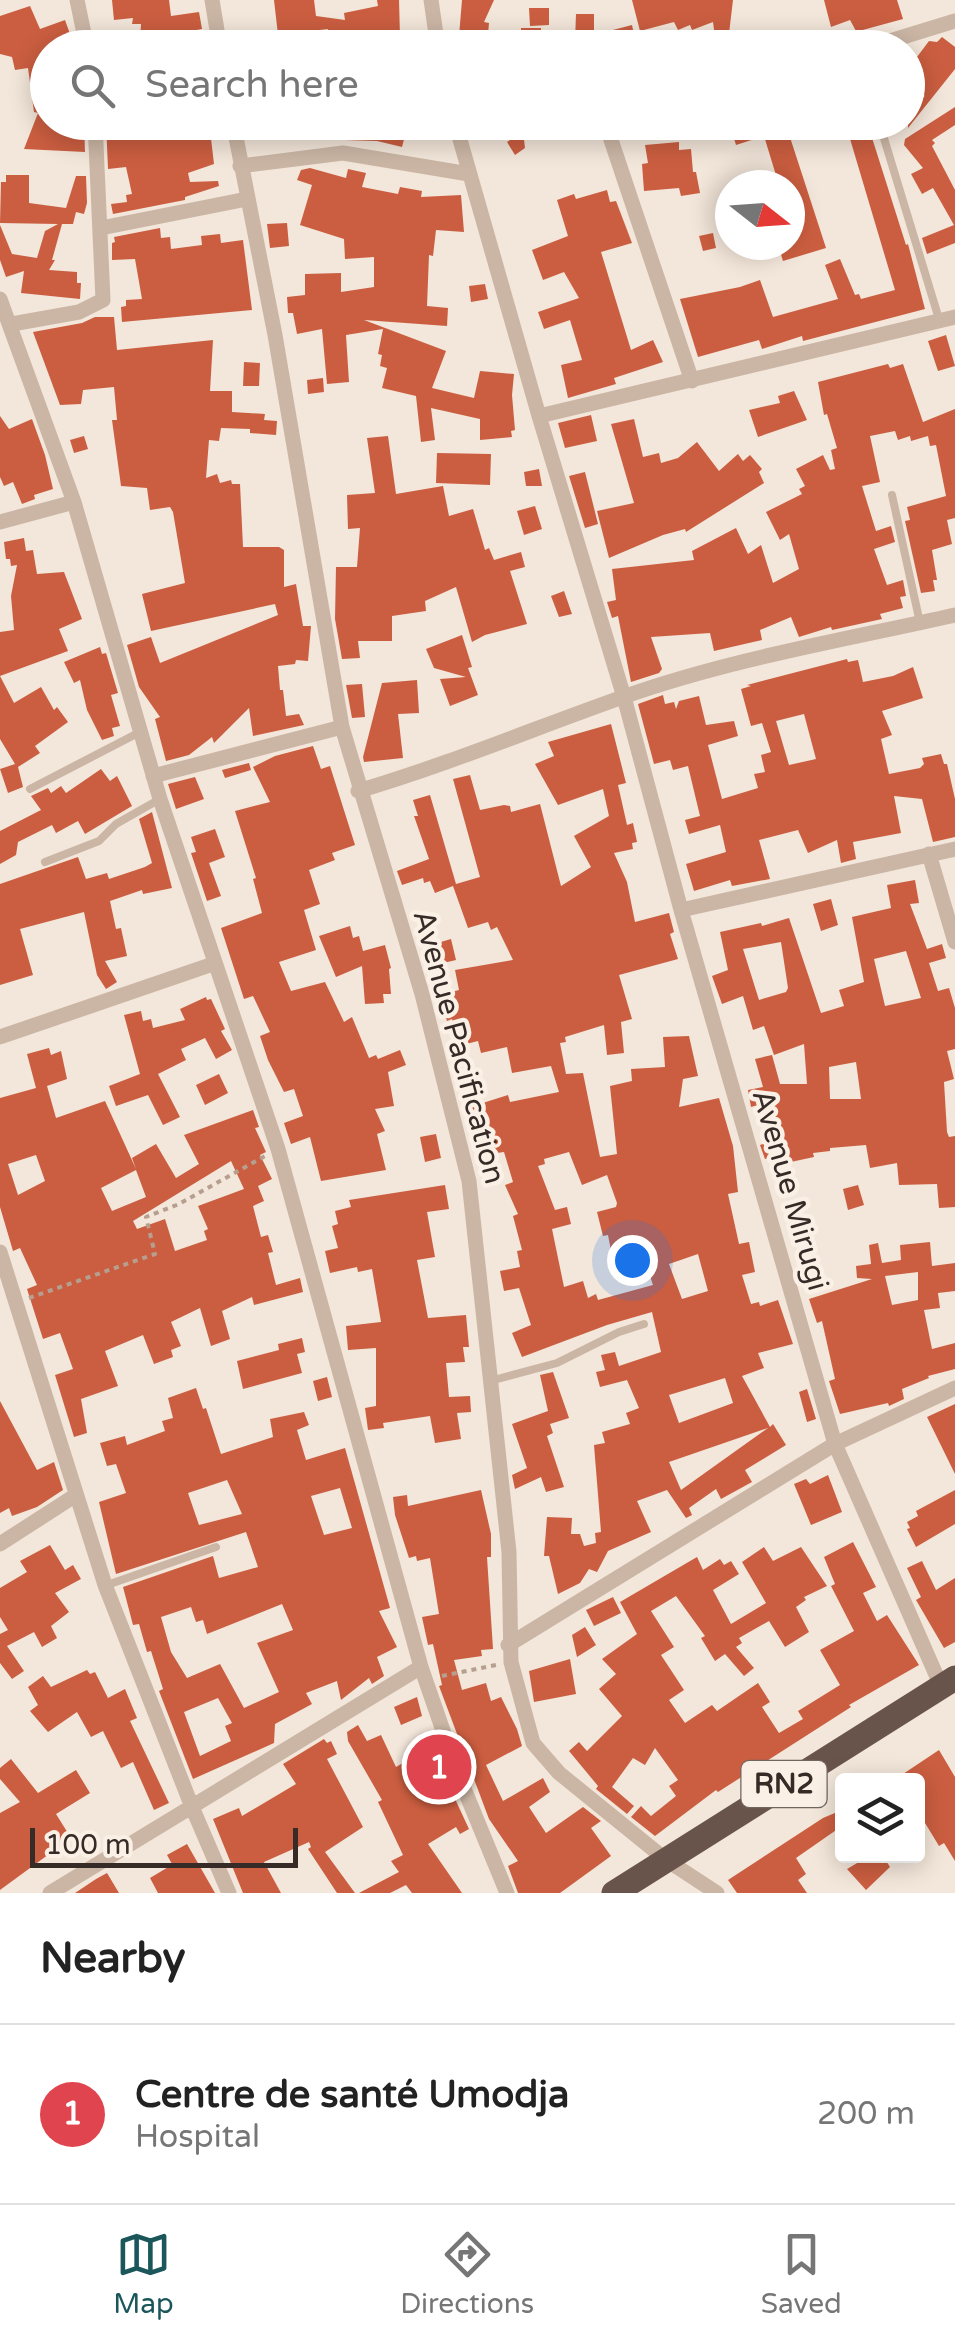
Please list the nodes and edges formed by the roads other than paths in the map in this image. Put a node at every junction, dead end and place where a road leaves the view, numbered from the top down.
1 (77, 0) edge
2 (212, 0) edge
3 (432, 0) edge
4 (955, 22) edge
5 (83, 30) edge
6 (217, 30) edge
7 (436, 30) edge
8 (925, 31) edge
9 (96, 140) edge
10 (236, 140) edge
11 (460, 140) edge
12 (610, 140) edge
13 (885, 140) edge
14 (240, 166) junction
15 (470, 174) junction
16 (247, 199) junction
17 (100, 228) junction
18 (0, 299) edge
19 (947, 319) edge
20 (12, 324) junction
21 (692, 382) junction
22 (539, 416) junction
23 (892, 495) dead end
24 (74, 502) junction
25 (0, 522) edge
26 (955, 615) edge
27 (920, 623) junction
28 (624, 697) junction
29 (342, 727) junction
30 (140, 732) junction
31 (153, 776) junction
32 (30, 789) dead end
33 (358, 791) junction
34 (160, 800) junction
35 (955, 849) edge
36 (929, 854) junction
37 (45, 862) dead end
38 (680, 910) junction
39 (955, 942) edge
40 (213, 964) junction
41 (0, 1037) edge
42 (0, 1252) edge
43 (644, 1324) dead end
44 (490, 1381) junction
45 (955, 1388) edge
46 (836, 1444) junction
47 (76, 1495) junction
48 (0, 1544) edge
49 (216, 1547) dead end
50 (106, 1585) junction
51 (509, 1654) junction
52 (424, 1674) junction
53 (948, 1682) edge
54 (192, 1807) junction
55 (664, 1859) junction
56 (50, 1893) edge
57 (229, 1893) edge
58 (508, 1893) edge
59 (614, 1893) edge
60 (717, 1893) edge

1 - 5 street
2 - 6 street
3 - 7 street
4 - 8 street
9 - 17 street
10 - 14 street, Avenue Pacification
11 - 15 street, Avenue Mirugi
12 - 21 street
13 - 19 lane
14 - 15 street
14 - 16 street, Avenue Pacification
15 - 22 street, Avenue Mirugi
16 - 17 street
16 - 29 street, Avenue Pacification
17 - 20 street
18 - 20 street
19 - 21 street
20 - 24 street
21 - 22 street
22 - 28 street, Avenue Mirugi
23 - 27 lane
24 - 25 street
24 - 30 street
26 - 27 street
27 - 28 street
28 - 33 street
28 - 38 street, Avenue Mirugi
29 - 31 street
29 - 33 street, Avenue Pacification
30 - 31 street
30 - 32 lane
31 - 34 street
33 - 44 street, Avenue Pacification
34 - 37 lane
34 - 40 street
35 - 36 street
36 - 38 street
36 - 39 street
38 - 46 street, Avenue Mirugi
40 - 41 street
40 - 52 street
42 - 47 street
43 - 44 lane
44 - 51 street, Avenue Pacification
45 - 46 street
46 - 51 street
46 - 53 street, Avenue Mirugi
47 - 48 street
47 - 50 street
49 - 50 lane
50 - 54 street
51 - 55 street, Avenue Pacification
52 - 54 street
52 - 58 street
53 - 55 highway, RN2
54 - 56 street
54 - 57 street
55 - 59 highway, RN2
55 - 60 street, Avenue Pacification

